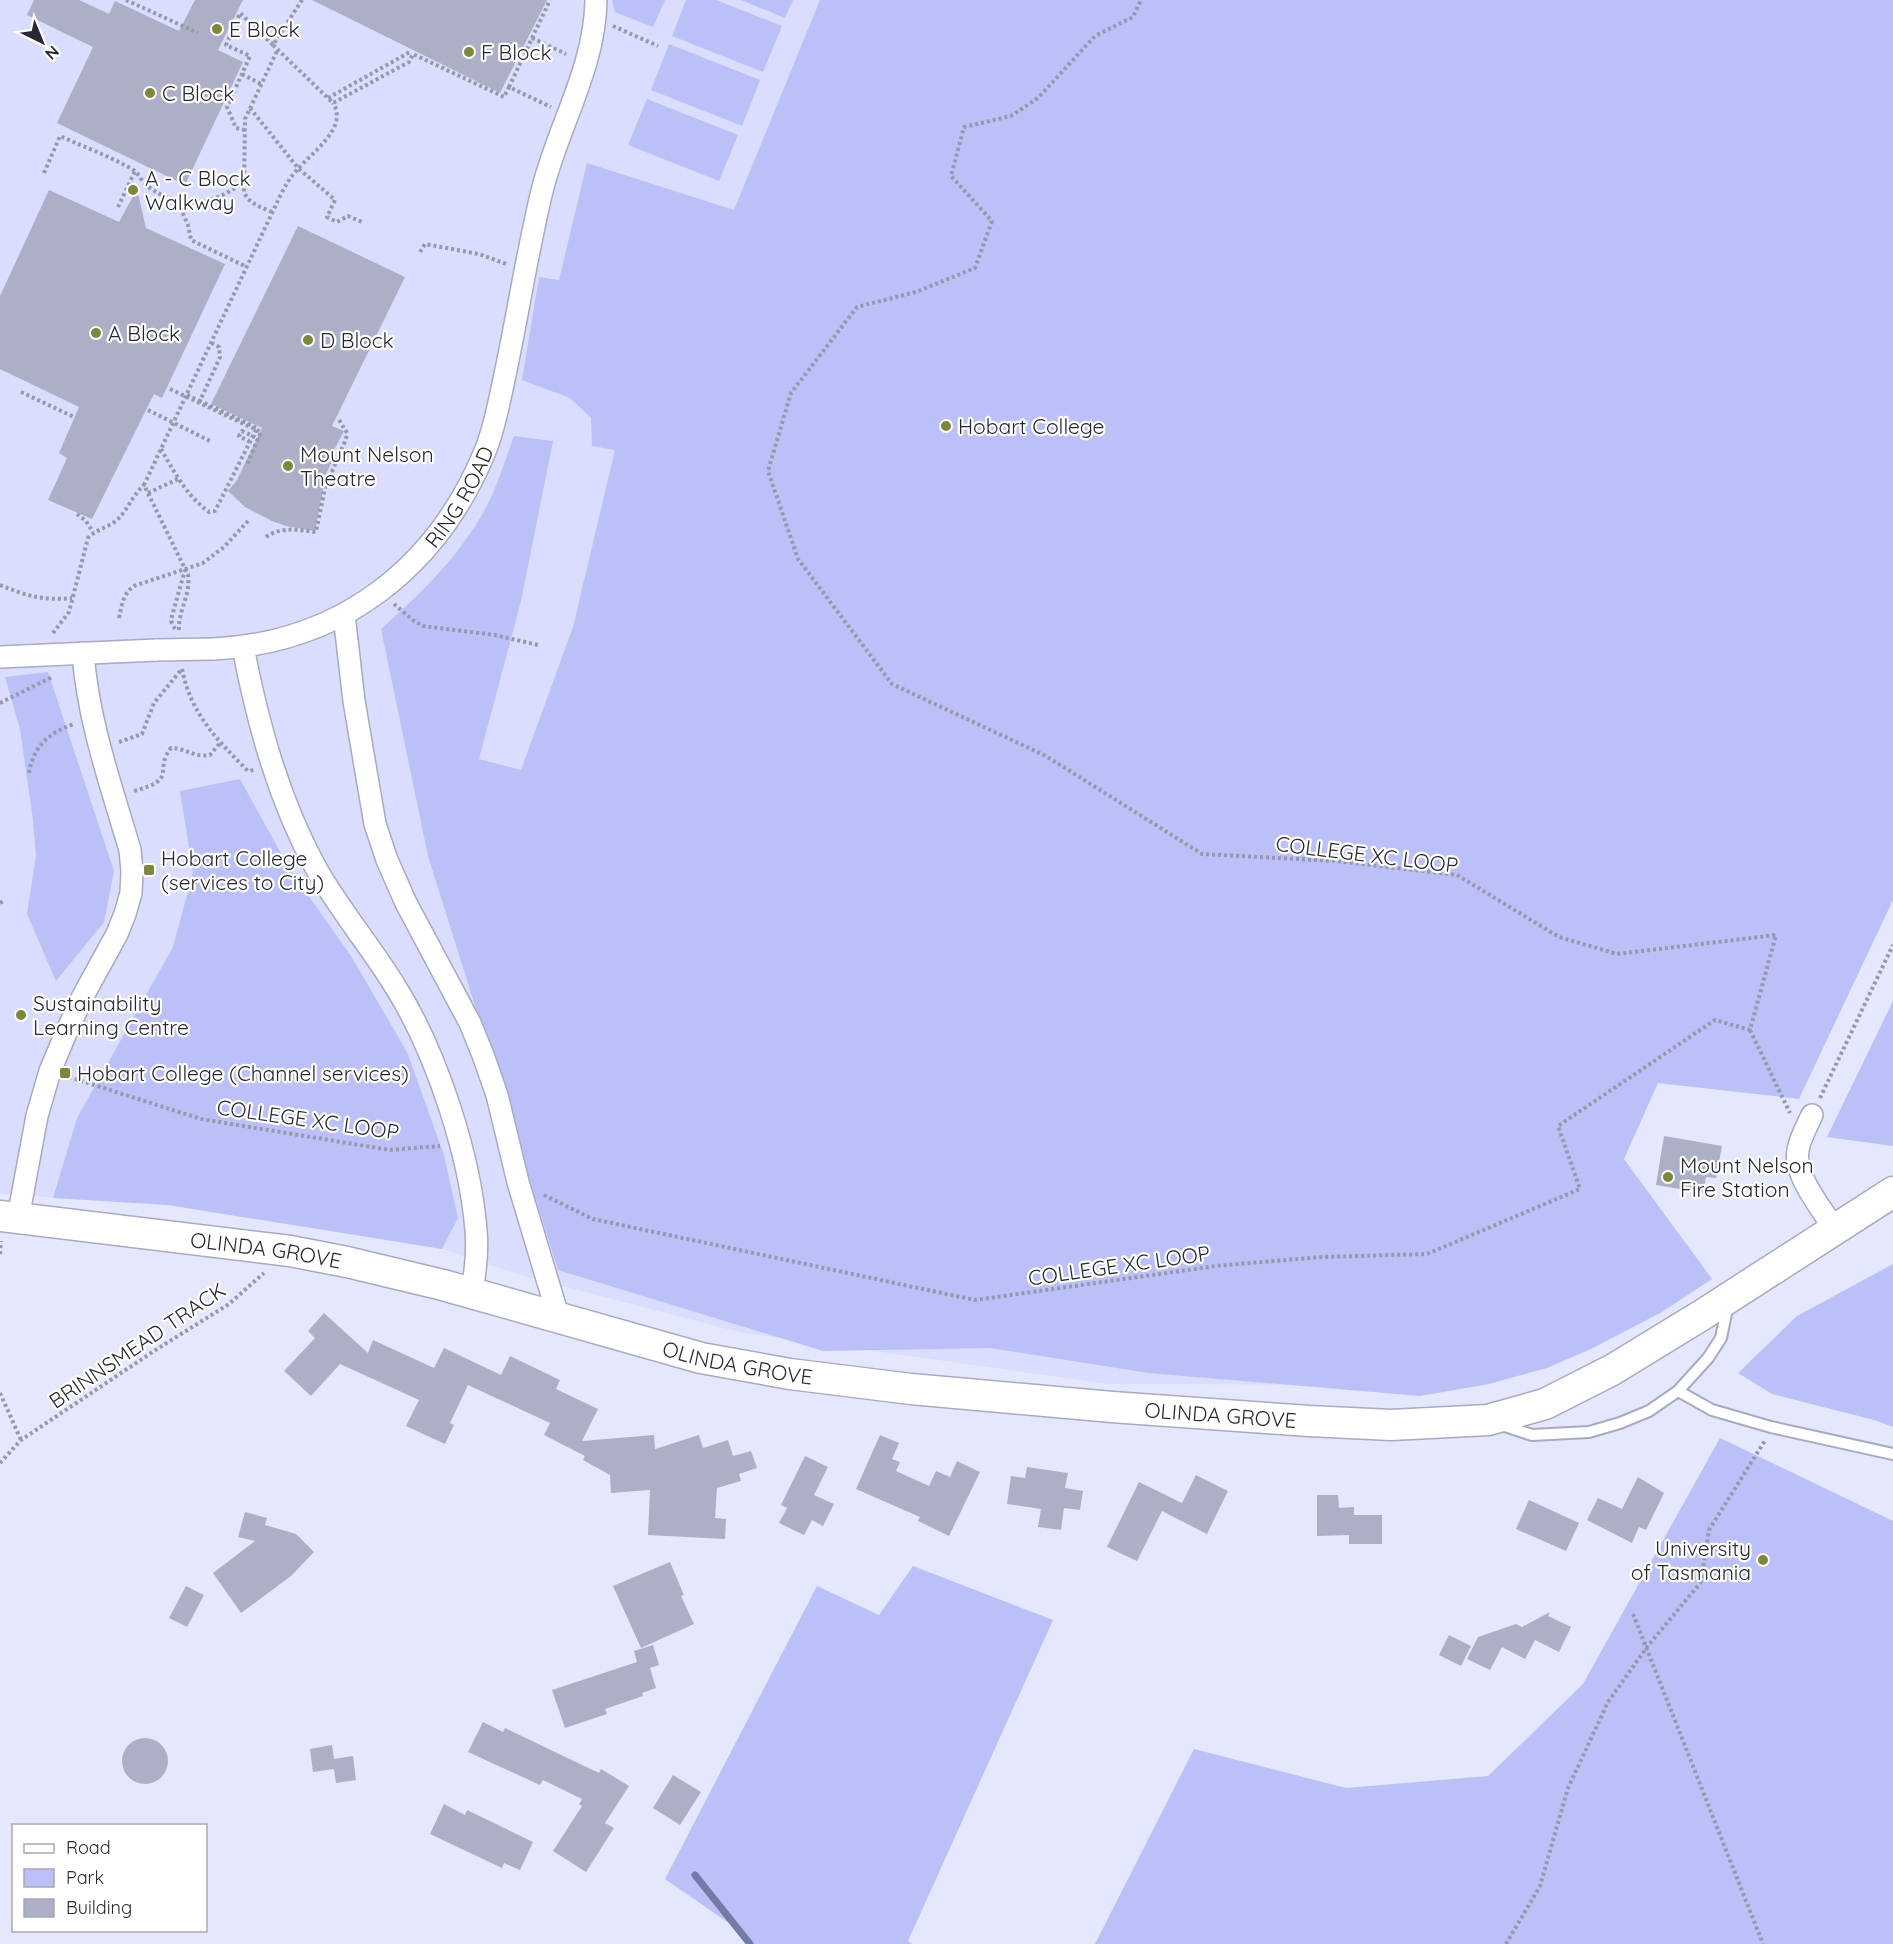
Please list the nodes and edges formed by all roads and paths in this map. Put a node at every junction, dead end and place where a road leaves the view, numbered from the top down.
1 (126, 0) edge
2 (302, 0) edge
3 (550, 0) edge
4 (1141, 0) edge
5 (595, 10) edge
6 (198, 33) dead end
7 (532, 38) junction
8 (273, 45) junction
9 (658, 46) dead end
10 (278, 49) junction
11 (410, 52) dead end
12 (586, 64) junction
13 (242, 74) junction
14 (261, 84) junction
15 (509, 87) junction
16 (328, 98) junction
17 (333, 103) junction
18 (250, 108) junction
19 (568, 115) junction
20 (244, 130) junction
21 (298, 168) junction
22 (135, 170) junction
23 (44, 173) dead end
24 (244, 182) junction
25 (178, 202) junction
26 (118, 207) dead end
27 (272, 212) junction
28 (362, 222) dead end
29 (420, 252) dead end
30 (247, 267) junction
31 (526, 271) junction
32 (212, 343) junction
33 (170, 389) dead end
34 (21, 392) dead end
35 (187, 395) junction
36 (200, 401) junction
37 (148, 410) dead end
38 (74, 417) dead end
39 (338, 418) dead end
40 (174, 423) junction
41 (259, 439) junction
42 (210, 441) dead end
43 (250, 442) junction
44 (161, 449) junction
45 (247, 464) dead end
46 (178, 479) junction
47 (144, 485) junction
48 (148, 493) junction
49 (77, 514) dead end
50 (248, 521) dead end
51 (93, 532) junction
52 (266, 537) dead end
53 (186, 570) junction
54 (0, 585) edge
55 (383, 589) junction
56 (72, 598) junction
57 (344, 615) junction
58 (119, 618) dead end
59 (179, 623) dead end
60 (180, 633) dead end
61 (51, 636) dead end
62 (538, 645) dead end
63 (243, 647) junction
64 (83, 653) junction
65 (0, 657) edge
66 (182, 668) dead end
67 (168, 686) dead end
68 (92, 719) junction
69 (220, 743) junction
70 (100, 747) junction
71 (271, 765) junction
72 (29, 773) dead end
73 (114, 796) junction
74 (1893, 945) edge
75 (1750, 1030) junction
76 (50, 1071) junction
77 (1812, 1114) joint
78 (1802, 1138) junction
79 (460, 1144) junction
80 (518, 1182) junction
81 (1893, 1192) edge
82 (9, 1217) edge
83 (1835, 1230) junction
84 (290, 1251) junction
85 (472, 1293) junction
86 (1729, 1298) junction
87 (560, 1319) junction
88 (1678, 1390) junction
89 (0, 1393) edge
90 (1488, 1420) junction
91 (1771, 1427) junction
92 (21, 1440) junction
93 (1893, 1454) edge
94 (0, 1463) edge
95 (1634, 1614) dead end
96 (1647, 1647) junction
97 (1506, 1944) edge
98 (1763, 1944) edge

1 - 6 path
2 - 8 path
3 - 7 path
4 - 75 path, COLLEGE XC LOOP
5 - 9 path
5 - 12 street, RING ROAD
7 - 12 path
7 - 15 path
8 - 10 path
8 - 13 path
10 - 14 path
10 - 16 path
11 - 16 path
12 - 19 street, RING ROAD
13 - 14 path
13 - 20 path
14 - 18 path
15 - 17 path
15 - 19 path
16 - 17 path
17 - 21 path
18 - 20 path
18 - 21 path
19 - 31 street, RING ROAD
20 - 24 path
21 - 27 path
21 - 28 path
22 - 23 path
22 - 25 path
22 - 26 path
24 - 25 path
24 - 27 path
25 - 30 path
27 - 30 path
29 - 31 path
30 - 32 path
31 - 55 street, RING ROAD
32 - 35 path
32 - 36 path
33 - 41 path, bridge
34 - 38 path
35 - 36 path
35 - 40 path
36 - 43 path
37 - 40 path
39 - 52 path
40 - 42 path
40 - 44 path
41 - 43 path, bridge
41 - 45 path, bridge
43 - 46 path
44 - 46 path
44 - 47 path
46 - 48 path
47 - 48 path
47 - 51 path
48 - 53 path
49 - 51 path
50 - 53 path
51 - 56 path
53 - 58 path
53 - 59 path
53 - 60 path
54 - 56 path
55 - 57 street, RING ROAD
55 - 62 path
56 - 61 path
57 - 63 street, RING ROAD
57 - 80 street
63 - 64 street, RING ROAD, bridge
63 - 71 street
64 - 65 street, RING ROAD
64 - 68 street
66 - 69 path
67 - 70 path
68 - 70 street
68 - 72 path
69 - 71 path
69 - 73 path
70 - 73 street
71 - 79 street
73 - 76 street
74 - 77 path
75 - 78 path
75 - 80 path, COLLEGE XC LOOP
76 - 79 path, COLLEGE XC LOOP
76 - 82 street
77 - 78 street
78 - 83 street
79 - 85 street
80 - 87 street
81 - 83 main road, OLINDA GROVE
82 - 84 main road, OLINDA GROVE
83 - 86 main road, OLINDA GROVE
84 - 85 main road, OLINDA GROVE
84 - 92 path, BRINNSMEAD TRACK
85 - 87 main road, OLINDA GROVE
86 - 88 lane, OLINDA GROVE
86 - 90 main road, OLINDA GROVE
87 - 90 main road, OLINDA GROVE
88 - 90 lane, OLINDA GROVE
88 - 91 lane
89 - 92 path
91 - 93 lane
91 - 96 path
92 - 94 path, BRINNSMEAD TRACK
95 - 96 path
96 - 97 path
96 - 98 path

